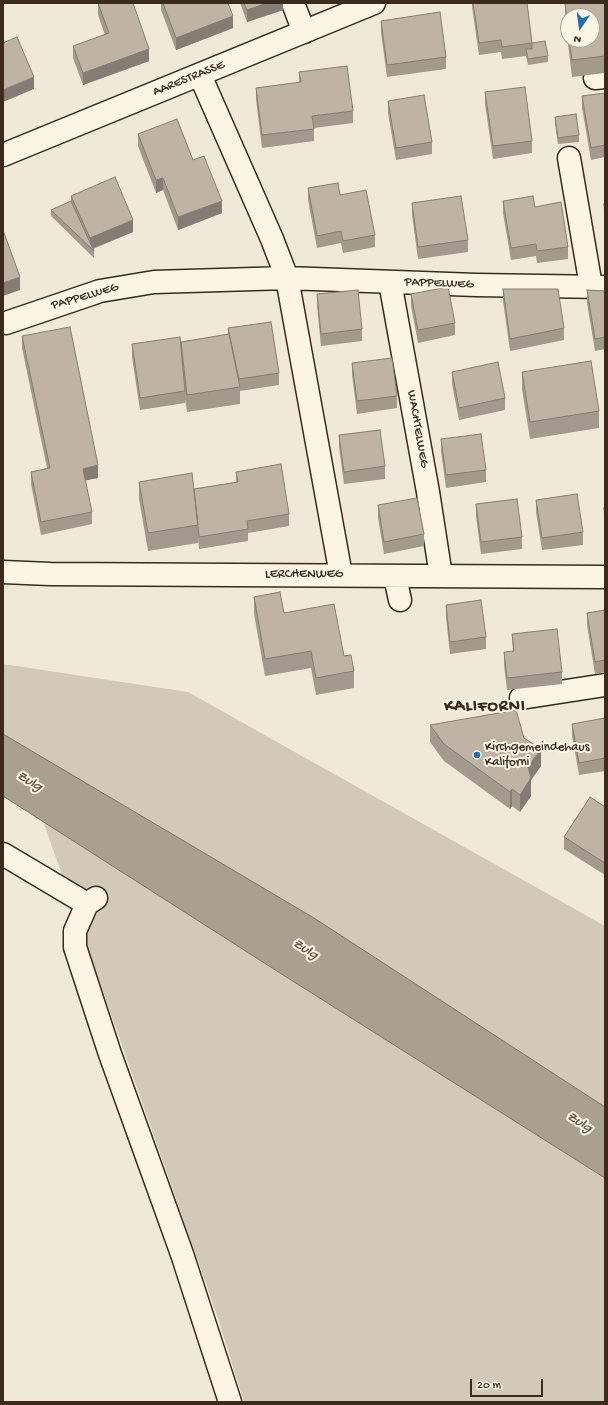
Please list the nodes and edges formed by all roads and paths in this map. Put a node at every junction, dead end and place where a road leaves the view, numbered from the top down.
1 (293, 3) edge
2 (374, 3) edge
3 (304, 32) junction
4 (200, 75) junction
5 (3, 155) edge
6 (569, 158) dead end
7 (287, 278) junction
8 (390, 282) junction
9 (598, 286) edge
10 (6, 323) dead end
11 (3, 572) edge
12 (341, 575) junction
13 (441, 576) junction
14 (395, 577) junction
15 (605, 577) edge
16 (400, 600) dead end
17 (605, 685) edge
18 (521, 698) dead end
19 (3, 854) edge
20 (230, 1402) edge

1 - 3 street
2 - 3 street, AARESTRASSE
3 - 4 street, AARESTRASSE
4 - 5 street, AARESTRASSE
4 - 7 street
6 - 9 street, PAPPELWEG
7 - 8 street, PAPPELWEG
7 - 10 street, PAPPELWEG
7 - 12 street
8 - 9 street, PAPPELWEG
8 - 13 street, WACHTELWEG
11 - 12 street, LERCHENWEG
12 - 14 street, LERCHENWEG
13 - 14 street, LERCHENWEG
13 - 15 street, LERCHENWEG
14 - 16 street
17 - 18 street
19 - 20 street

